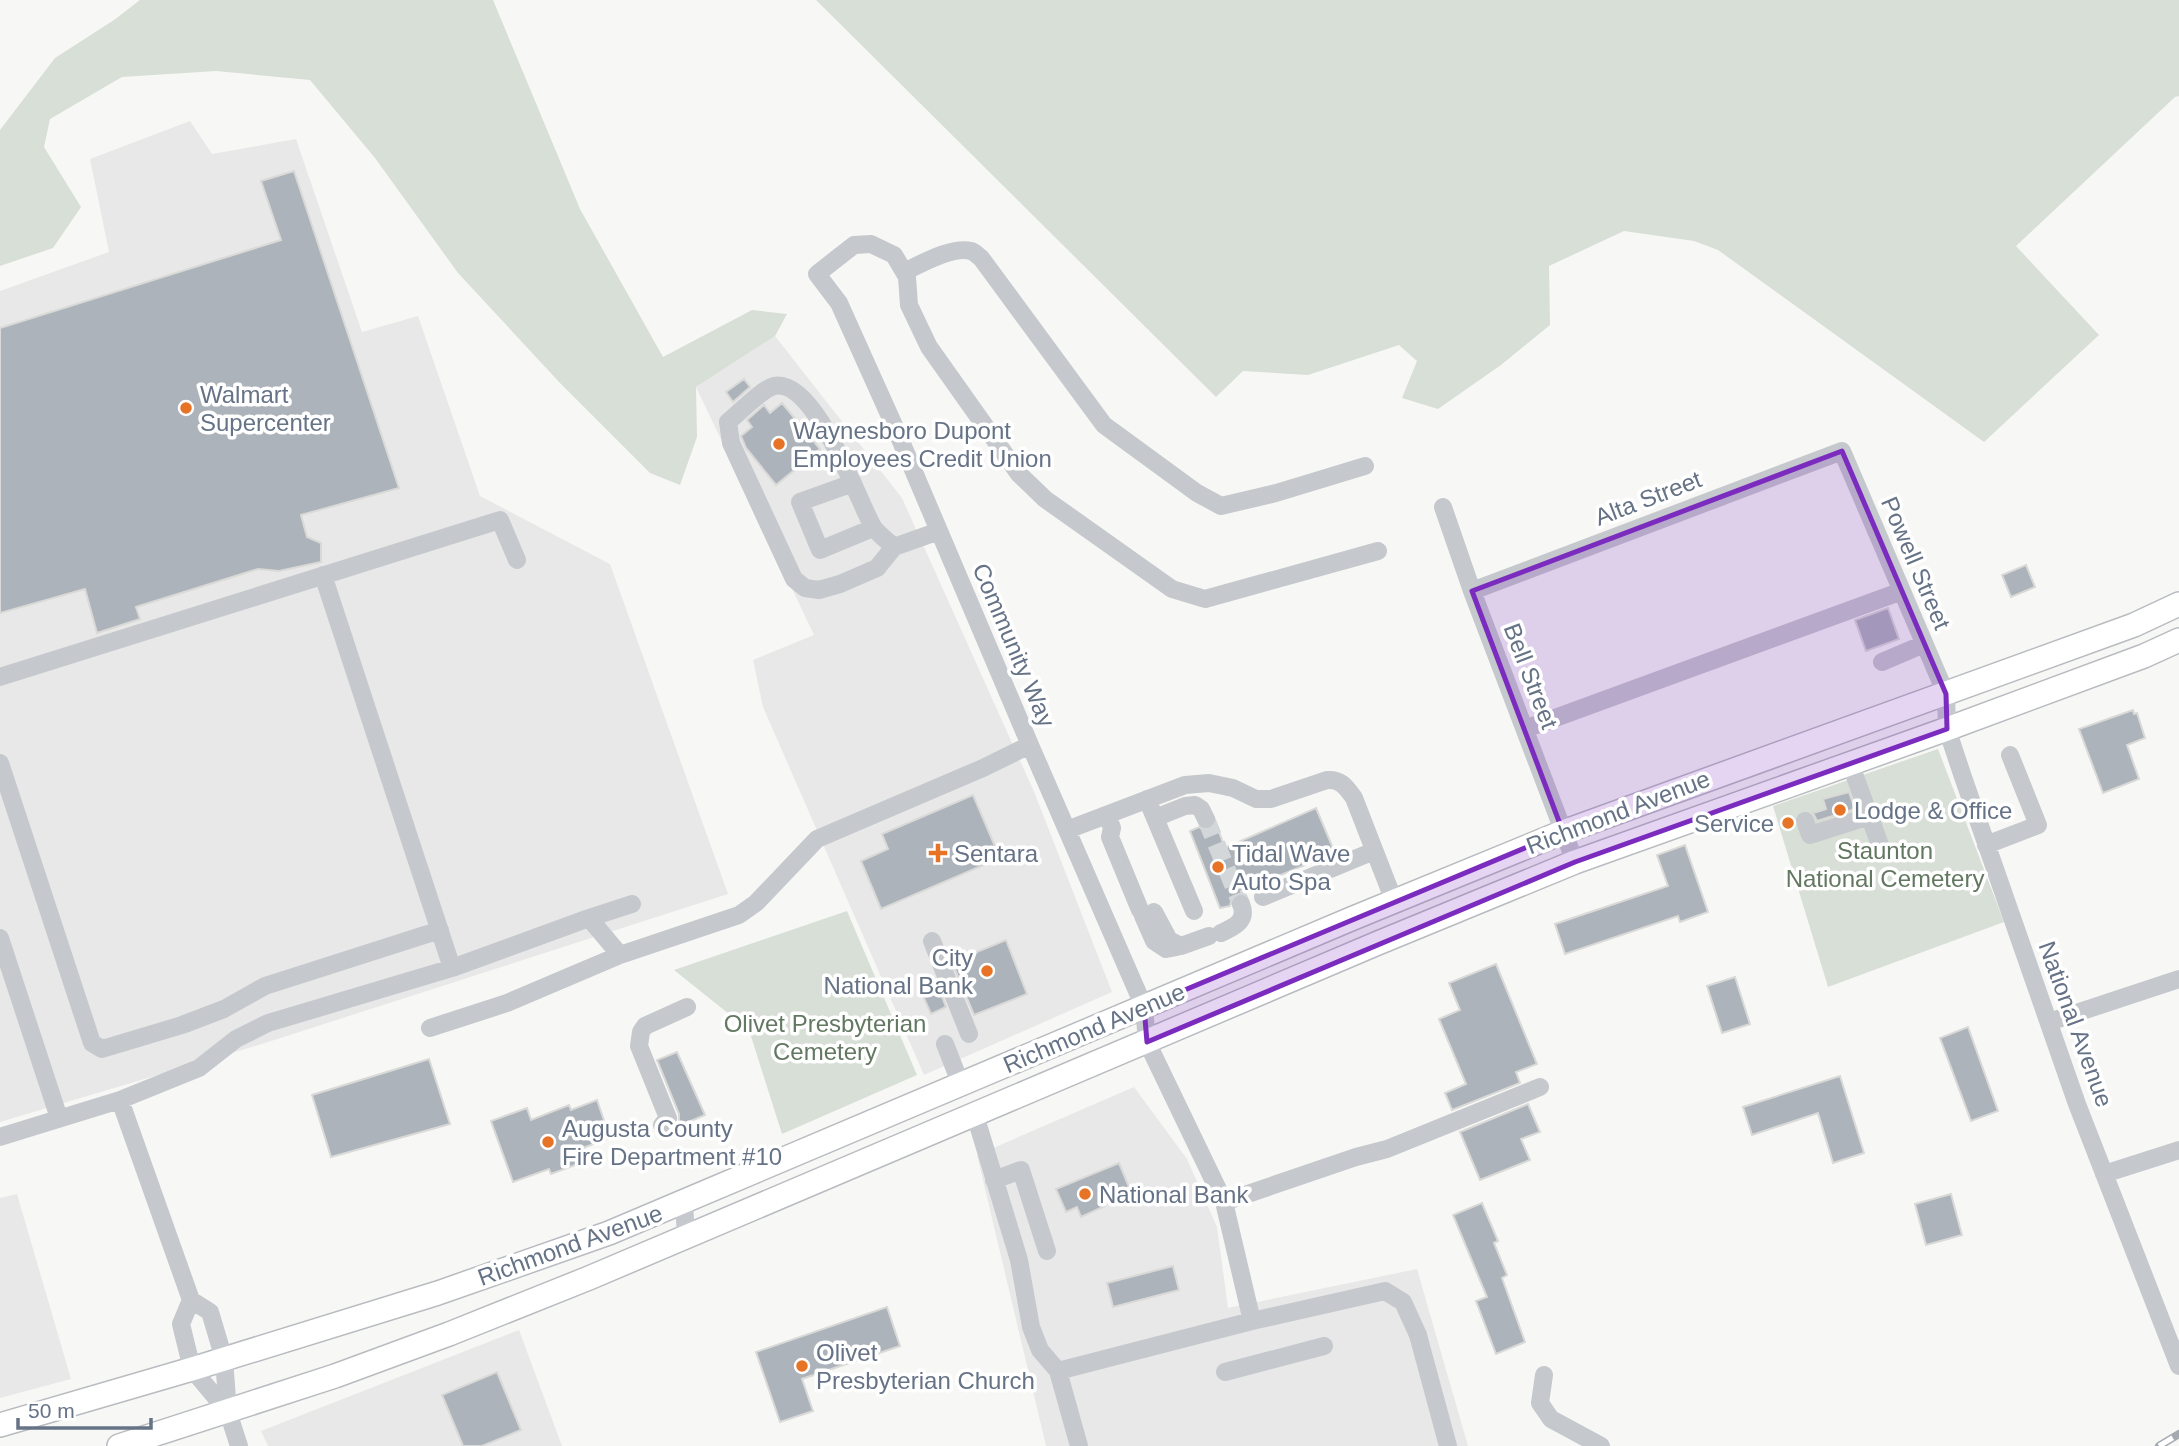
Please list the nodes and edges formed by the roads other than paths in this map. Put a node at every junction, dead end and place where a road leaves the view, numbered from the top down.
1 (904, 272) junction
2 (1842, 451) joint
3 (1365, 466) dead end
4 (853, 482) junction
5 (1443, 508) dead end
6 (873, 528) junction
7 (939, 531) junction
8 (894, 547) junction
9 (1378, 551) dead end
10 (517, 560) dead end
11 (323, 575) junction
12 (1472, 591) junction
13 (1902, 591) junction
14 (2179, 604) edge
15 (2179, 640) edge
16 (1924, 644) junction
17 (1882, 662) dead end
18 (0, 677) edge
19 (1945, 694) junction
20 (1525, 729) junction
21 (1947, 729) junction
22 (1030, 745) junction
23 (2010, 755) dead end
24 (1850, 763) junction
25 (0, 764) edge
26 (1147, 799) junction
27 (1870, 816) junction
28 (1155, 818) junction
29 (1206, 819) dead end
30 (1110, 821) junction
31 (1805, 821) dead end
32 (1067, 830) junction
33 (1563, 832) junction
34 (1880, 845) dead end
35 (1986, 845) junction
36 (1374, 851) junction
37 (1575, 862) junction
38 (1263, 897) dead end
39 (1394, 901) junction
40 (632, 904) dead end
41 (1241, 904) dead end
42 (1194, 911) dead end
43 (589, 918) junction
44 (440, 930) junction
45 (0, 938) edge
46 (932, 941) dead end
47 (620, 955) junction
48 (453, 968) junction
49 (2179, 979) edge
50 (687, 1007) dead end
51 (1144, 1007) junction
52 (2049, 1022) junction
53 (430, 1028) dead end
54 (969, 1034) dead end
55 (1147, 1042) junction
56 (945, 1044) dead end
57 (961, 1085) junction
58 (1540, 1087) dead end
59 (120, 1100) junction
60 (975, 1115) junction
61 (59, 1118) junction
62 (662, 1125) dead end
63 (0, 1138) edge
64 (2179, 1150) edge
65 (2104, 1174) junction
66 (994, 1180) junction
67 (684, 1202) junction
68 (1224, 1202) junction
69 (686, 1237) junction
70 (1047, 1251) dead end
71 (191, 1300) junction
72 (1252, 1321) junction
73 (1324, 1346) dead end
74 (224, 1359) junction
75 (2179, 1366) edge
76 (192, 1369) junction
77 (1058, 1371) junction
78 (1225, 1372) dead end
79 (1544, 1375) dead end
80 (228, 1412) junction
81 (0, 1424) edge
82 (119, 1446) edge
83 (239, 1446) edge
84 (1079, 1446) edge
85 (1448, 1446) edge
86 (1601, 1446) edge

1 - 3 street
1 - 7 street, Community Way
1 - 9 street
2 - 12 street, Alta Street
2 - 13 street, Powell Street
4 - 6 street
4 - 6 street
4 - 8 street
5 - 12 street, Bell Street
6 - 8 street
7 - 8 street
7 - 22 street, Community Way
10 - 11 street
11 - 18 street
11 - 44 street
12 - 20 street, Bell Street
13 - 16 street, Powell Street
13 - 20 street
14 - 19 main road, Richmond Avenue
15 - 21 main road, Richmond Avenue
16 - 17 street
16 - 19 street, Powell Street
19 - 21 street, National Avenue
19 - 33 main road, Richmond Avenue
20 - 33 street, Bell Street
21 - 24 main road, Richmond Avenue
21 - 35 street, National Avenue
22 - 32 street, Community Way
22 - 47 street
23 - 35 street
24 - 27 street
24 - 37 main road, Richmond Avenue
25 - 44 street
26 - 28 street
26 - 30 street
26 - 36 street
27 - 31 street
27 - 34 street
28 - 29 street
28 - 42 street
30 - 32 street
30 - 41 street
32 - 51 street, Community Way
33 - 37 street, Bell Street
33 - 39 main road, Richmond Avenue
35 - 52 street, National Avenue
36 - 38 street
36 - 39 street
37 - 55 main road, Richmond Avenue
39 - 51 main road, Richmond Avenue
40 - 43 street
43 - 47 street
43 - 48 street
44 - 48 street
45 - 61 street
46 - 54 street
47 - 53 street
48 - 59 street
49 - 52 street
50 - 62 street
51 - 55 street, Community Way
51 - 57 main road, Richmond Avenue
52 - 65 street, National Avenue
55 - 60 main road, Richmond Avenue
55 - 68 street
56 - 57 street
57 - 67 main road, Richmond Avenue
58 - 68 street
59 - 61 street
59 - 71 street
60 - 66 street
60 - 69 main road, Richmond Avenue
61 - 63 street
64 - 65 street
65 - 75 street, National Avenue
66 - 70 street
66 - 77 street
67 - 69 street
67 - 74 main road, Richmond Avenue
68 - 72 street
69 - 80 main road, Richmond Avenue
71 - 74 street
71 - 76 street
72 - 77 street
72 - 85 street
73 - 78 street
74 - 76 main road, Richmond Avenue
74 - 80 street
76 - 80 street
76 - 81 main road, Richmond Avenue
77 - 84 street
79 - 86 street
80 - 82 main road, Richmond Avenue
80 - 83 street

